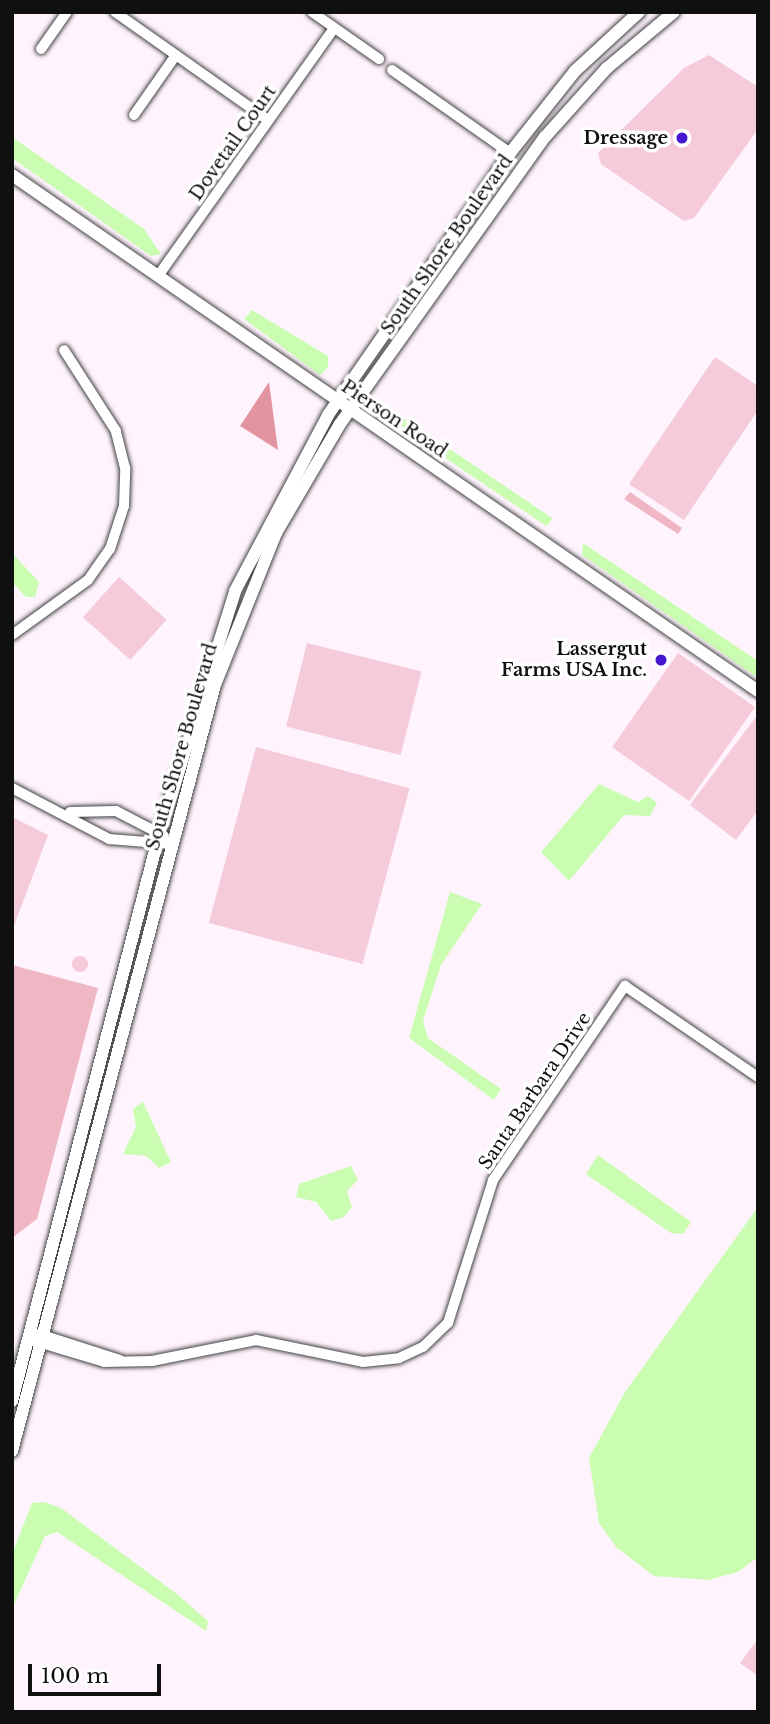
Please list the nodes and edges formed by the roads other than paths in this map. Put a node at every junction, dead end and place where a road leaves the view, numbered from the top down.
1 (67, 12) edge
2 (115, 12) edge
3 (312, 12) edge
4 (639, 12) edge
5 (674, 12) edge
6 (334, 28) junction
7 (41, 50) dead end
8 (176, 55) junction
9 (379, 59) dead end
10 (392, 70) dead end
11 (134, 115) dead end
12 (268, 120) junction
13 (526, 130) junction
14 (510, 153) junction
15 (523, 169) junction
16 (12, 174) edge
17 (510, 187) junction
18 (158, 276) junction
19 (64, 350) dead end
20 (337, 403) junction
21 (350, 412) junction
22 (12, 635) edge
23 (758, 691) edge
24 (12, 788) edge
25 (68, 812) junction
26 (160, 831) junction
27 (172, 844) junction
28 (156, 846) junction
29 (758, 1077) edge
30 (28, 1339) junction
31 (41, 1340) junction
32 (12, 1401) edge
33 (12, 1451) edge

1 - 7 street
2 - 8 street
3 - 6 street
4 - 13 street, South Shore Boulevard
5 - 15 street, South Shore Boulevard
6 - 9 street
6 - 12 street, Dovetail Court
8 - 11 street
8 - 12 street
10 - 14 street
12 - 18 street, Dovetail Court
13 - 14 street, South Shore Boulevard
13 - 15 street
14 - 17 street
14 - 20 street, South Shore Boulevard
15 - 17 street, South Shore Boulevard
16 - 18 street, Pierson Road
17 - 21 street, South Shore Boulevard
18 - 20 street, Pierson Road
19 - 22 street
20 - 21 street, Pierson Road
20 - 26 street, South Shore Boulevard
21 - 23 street, Pierson Road
21 - 27 street, South Shore Boulevard
24 - 25 street
25 - 26 street
25 - 28 street
26 - 27 street
26 - 28 street, South Shore Boulevard
27 - 28 street
27 - 31 street, South Shore Boulevard
28 - 30 street, South Shore Boulevard
29 - 31 street, Santa Barbara Drive
30 - 31 street, Santa Barbara Drive
30 - 32 street, South Shore Boulevard
31 - 33 street, South Shore Boulevard

